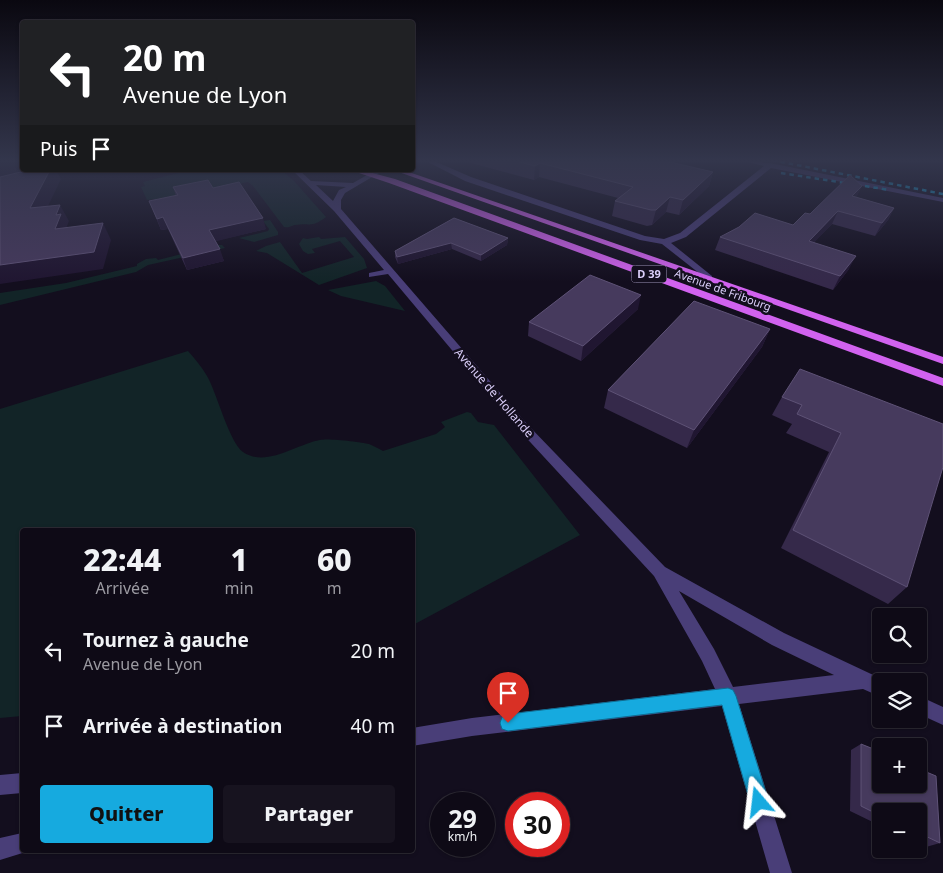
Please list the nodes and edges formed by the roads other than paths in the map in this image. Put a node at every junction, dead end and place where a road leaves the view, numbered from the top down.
1 (328, 201) edge
2 (338, 201) edge
3 (454, 201) edge
4 (485, 201) edge
5 (532, 201) edge
6 (725, 201) edge
7 (337, 209) junction
8 (665, 242) junction
9 (389, 271) junction
10 (372, 275) dead end
11 (709, 278) junction
12 (943, 361) edge
13 (943, 382) edge
14 (658, 571) junction
15 (862, 680) junction
16 (872, 684) edge
17 (728, 696) junction
18 (927, 709) edge
19 (943, 716) edge
20 (415, 736) edge
21 (20, 784) edge
22 (0, 785) edge
23 (20, 844) edge
24 (0, 849) edge
25 (780, 873) edge

1 - 7 street, Avenue de Hollande
2 - 7 street
3 - 13 main road, Avenue de Fribourg / D 39
4 - 11 main road, Avenue de Fribourg / D 39
5 - 8 street
6 - 8 street
7 - 9 street, Avenue de Hollande
8 - 11 street
9 - 10 street
9 - 14 street, Avenue de Hollande
11 - 12 main road, Avenue de Fribourg / D 39
14 - 15 street, Avenue de Hollande
14 - 17 street, Avenue de Hollande
15 - 16 street, Avenue de Hollande
15 - 17 street, Avenue de Hollande
17 - 20 street
17 - 25 street
18 - 19 street
21 - 22 street
23 - 24 street

